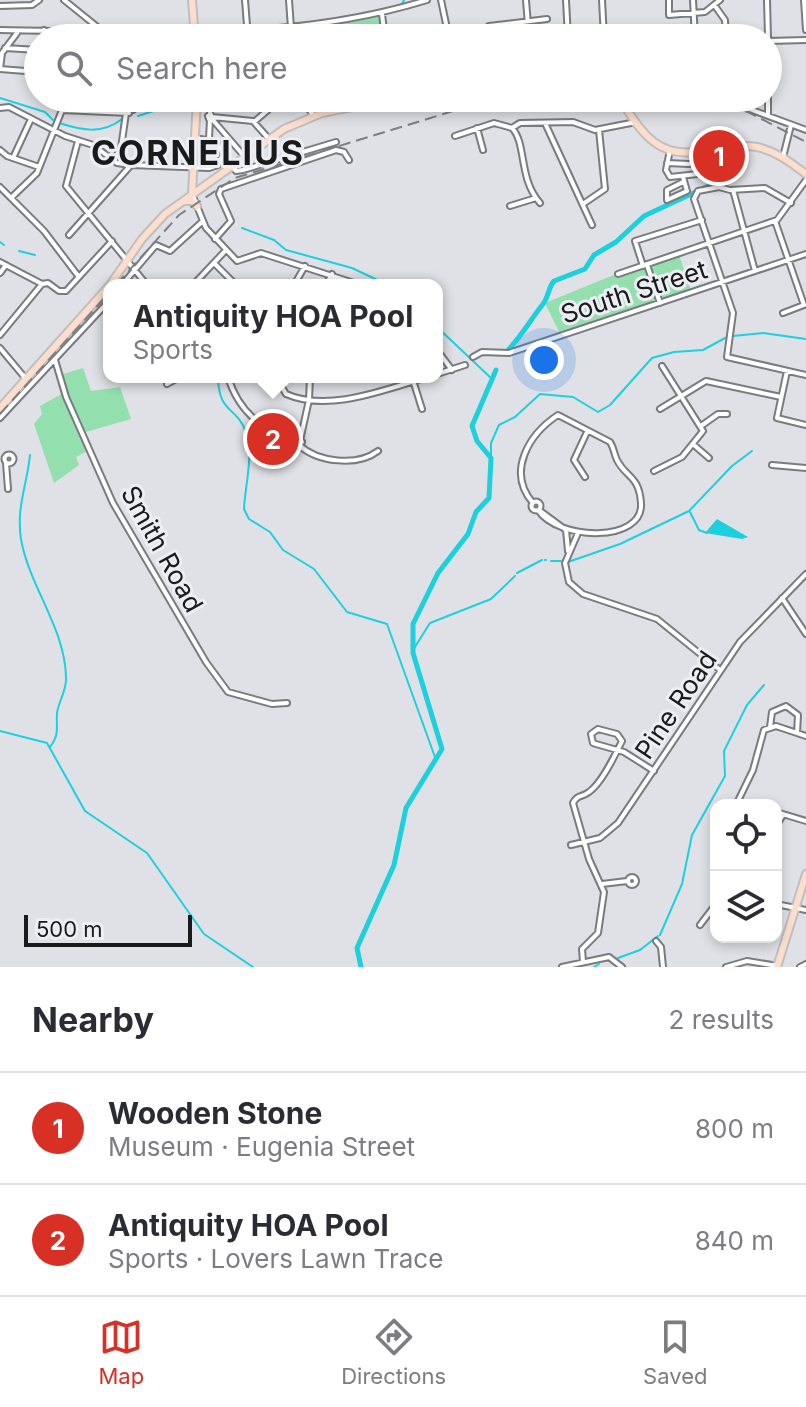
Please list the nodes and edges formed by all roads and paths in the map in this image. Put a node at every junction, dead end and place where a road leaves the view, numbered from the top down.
1 (39, 0) edge
2 (64, 0) edge
3 (192, 0) edge
4 (245, 0) edge
5 (289, 0) edge
6 (427, 0) edge
7 (441, 0) edge
8 (526, 0) edge
9 (566, 0) edge
10 (602, 0) edge
11 (669, 0) edge
12 (693, 0) edge
13 (720, 0) edge
14 (767, 0) edge
15 (804, 0) edge
16 (0, 6) edge
17 (715, 6) junction
18 (382, 14) junction
19 (695, 14) junction
20 (547, 19) dead end
21 (528, 21) junction
22 (94, 24) edge
23 (194, 24) edge
24 (247, 24) edge
25 (291, 24) edge
26 (328, 24) edge
27 (383, 24) edge
28 (446, 24) edge
29 (505, 24) edge
30 (528, 24) edge
31 (567, 24) edge
32 (603, 24) edge
33 (695, 24) edge
34 (725, 24) edge
35 (768, 24) edge
36 (0, 30) edge
37 (806, 30) edge
38 (18, 32) junction
39 (24, 32) edge
40 (782, 39) edge
41 (806, 40) edge
42 (5, 48) junction
43 (24, 49) edge
44 (0, 69) edge
45 (24, 71) edge
46 (0, 108) edge
47 (62, 112) edge
48 (129, 112) edge
49 (196, 112) edge
50 (210, 112) edge
51 (266, 112) edge
52 (311, 112) edge
53 (325, 112) edge
54 (629, 112) edge
55 (758, 112) edge
56 (313, 115) junction
57 (768, 115) joint
58 (196, 116) junction
59 (210, 117) junction
60 (31, 119) junction
61 (254, 122) junction
62 (636, 122) junction
63 (545, 123) junction
64 (792, 124) junction
65 (52, 128) junction
66 (477, 128) junction
67 (512, 128) junction
68 (599, 130) junction
69 (806, 130) edge
70 (455, 136) dead end
71 (195, 138) junction
72 (209, 139) junction
73 (269, 139) junction
74 (78, 141) junction
75 (336, 142) dead end
76 (0, 150) edge
77 (483, 150) dead end
78 (670, 150) junction
79 (712, 150) junction
80 (245, 157) junction
81 (783, 157) junction
82 (13, 158) junction
83 (349, 160) dead end
84 (113, 161) junction
85 (667, 163) junction
86 (689, 164) dead end
87 (131, 165) junction
88 (39, 167) junction
89 (193, 167) junction
90 (233, 167) junction
91 (716, 172) junction
92 (806, 174) edge
93 (192, 178) junction
94 (683, 179) junction
95 (806, 180) edge
96 (205, 185) junction
97 (0, 187) edge
98 (719, 187) junction
99 (733, 190) junction
100 (192, 194) junction
101 (11, 198) junction
102 (791, 203) junction
103 (177, 204) junction
104 (583, 204) junction
105 (197, 206) junction
106 (510, 206) dead end
107 (90, 214) junction
108 (702, 220) junction
109 (203, 221) junction
110 (775, 221) junction
111 (592, 225) dead end
112 (742, 232) junction
113 (69, 235) dead end
114 (215, 239) junction
115 (112, 241) junction
116 (709, 242) junction
117 (226, 250) junction
118 (806, 254) edge
119 (127, 260) junction
120 (788, 260) junction
121 (0, 262) edge
122 (214, 264) junction
123 (6, 265) junction
124 (645, 265) junction
125 (305, 266) junction
126 (136, 270) junction
127 (755, 271) junction
128 (0, 273) edge
129 (332, 274) junction
130 (618, 274) dead end
131 (79, 277) junction
132 (115, 279) edge
133 (128, 279) edge
134 (143, 279) edge
135 (199, 279) edge
136 (230, 279) edge
137 (297, 279) edge
138 (329, 279) edge
139 (345, 279) edge
140 (722, 282) junction
141 (42, 284) junction
142 (103, 294) edge
143 (660, 303) junction
144 (103, 308) edge
145 (783, 313) dead end
146 (0, 335) edge
147 (0, 348) edge
148 (473, 357) dead end
149 (443, 358) edge
150 (55, 360) junction
151 (465, 365) dead end
152 (662, 366) dead end
153 (452, 370) junction
154 (787, 371) junction
155 (443, 372) edge
156 (806, 375) edge
157 (26, 379) junction
158 (231, 383) edge
159 (280, 383) edge
160 (310, 383) edge
161 (400, 383) edge
162 (413, 383) edge
163 (681, 395) junction
164 (781, 397) junction
165 (309, 400) junction
166 (0, 408) edge
167 (422, 409) dead end
168 (660, 409) dead end
169 (727, 414) dead end
170 (0, 418) edge
171 (806, 425) edge
172 (701, 426) junction
173 (587, 432) junction
174 (301, 444) junction
175 (694, 445) junction
176 (0, 451) edge
177 (378, 451) dead end
178 (709, 458) dead end
179 (772, 465) dead end
180 (806, 468) edge
181 (654, 471) dead end
182 (585, 477) dead end
183 (8, 489) dead end
184 (566, 530) junction
185 (578, 533) junction
186 (569, 552) junction
187 (806, 574) edge
188 (782, 598) junction
189 (806, 634) edge
190 (720, 670) junction
191 (287, 703) dead end
192 (770, 727) junction
193 (797, 733) junction
194 (806, 736) edge
195 (617, 750) junction
196 (654, 771) junction
197 (739, 799) edge
198 (783, 815) edge
199 (806, 821) edge
200 (584, 843) junction
201 (571, 845) dead end
202 (806, 874) edge
203 (627, 881) dead end
204 (602, 884) junction
205 (782, 905) edge
206 (796, 906) junction
207 (806, 910) edge
208 (710, 912) edge
209 (700, 925) dead end
210 (656, 941) dead end
211 (583, 962) junction
212 (806, 964) edge
213 (562, 967) edge
214 (622, 967) edge
215 (663, 967) edge
216 (726, 967) edge
217 (778, 967) edge
218 (800, 967) edge

1 - 16 street
2 - 22 street
3 - 23 main road
4 - 24 street
5 - 25 street
6 - 18 street
7 - 28 street
8 - 21 street
9 - 31 street
10 - 32 street
11 - 19 street
12 - 19 street
13 - 17 street
14 - 35 street
15 - 37 street
17 - 19 street
17 - 34 street
18 - 26 street
18 - 27 street
19 - 33 street
20 - 21 street
21 - 29 street
21 - 30 street
36 - 38 street
38 - 39 street
38 - 42 street
40 - 41 street
42 - 43 street
42 - 44 street
44 - 45 street
46 - 60 street
47 - 65 street
48 - 84 street
49 - 58 main road
50 - 59 street
51 - 61 street
52 - 56 street
53 - 56 main road
54 - 62 main road
55 - 57 street
56 - 73 main road
57 - 64 street
58 - 59 street
58 - 71 main road
59 - 61 street
59 - 72 street
59 - 80 street
60 - 65 street
60 - 82 street
61 - 73 street
62 - 68 street
62 - 78 main road
63 - 67 street
63 - 68 street
63 - 104 street
64 - 69 street
64 - 81 street
65 - 74 street
65 - 88 street
66 - 67 street
66 - 70 street
66 - 77 street
67 - 106 street
68 - 104 street
71 - 72 street
71 - 89 main road
72 - 89 street
73 - 80 main road
74 - 84 street
74 - 107 street
75 - 90 street
76 - 82 street
78 - 79 main road
78 - 85 street
79 - 81 main road
79 - 91 street
80 - 90 main road
81 - 92 main road
82 - 88 street
83 - 114 street
84 - 87 street
85 - 86 street
85 - 94 street
87 - 89 street
87 - 107 street
88 - 101 street
89 - 93 main road
90 - 96 main road
91 - 94 street
91 - 98 street
93 - 96 main road
93 - 100 main road
94 - 94 street
95 - 102 street
96 - 100 main road
97 - 101 street
98 - 99 street
98 - 108 street
99 - 102 street
99 - 112 street
100 - 103 main road
100 - 105 street
101 - 131 street
102 - 110 street
103 - 105 main road
103 - 119 main road
104 - 111 street
105 - 109 street
107 - 113 street
107 - 115 street
108 - 116 street
108 - 124 street
109 - 114 street
109 - 126 street
110 - 112 street
110 - 120 street
112 - 116 street
112 - 127 street
114 - 117 street
115 - 119 street
115 - 131 street
116 - 124 street
116 - 140 street
117 - 122 street
117 - 125 street
118 - 120 street, South Street
119 - 126 street
119 - 132 main road
120 - 127 street, South Street
120 - 145 street
121 - 123 street
122 - 135 street
122 - 136 street
123 - 128 street
123 - 141 street
124 - 130 street
124 - 143 street
125 - 129 street
125 - 137 street
126 - 133 street
126 - 134 street
127 - 140 street, South Street
129 - 138 street
129 - 139 street
131 - 141 street
140 - 143 street, South Street
140 - 154 street
141 - 146 street
142 - 157 main road
143 - 148 street, South Street
144 - 150 street
147 - 157 street
149 - 153 street
150 - 170 street
150 - 191 street, Smith Road
151 - 153 street
152 - 163 street
153 - 155 street
154 - 156 street
154 - 164 street
157 - 166 main road
158 - 174 street
159 - 165 street
160 - 165 street
161 - 165 street
162 - 167 street
163 - 164 street
163 - 168 street
163 - 172 street
164 - 171 street
165 - 174 street
169 - 172 street
172 - 175 street
173 - 182 street
173 - 184 street
173 - 185 street
174 - 177 street
175 - 178 street
175 - 181 street
176 - 183 street
179 - 180 street
184 - 185 street
184 - 186 street
185 - 186 street
186 - 190 street
187 - 188 street, Pine Road
188 - 189 street
188 - 190 street, Pine Road
190 - 196 street, Pine Road
192 - 193 street
192 - 193 street
192 - 197 street
193 - 194 street
195 - 195 street
195 - 196 street
195 - 200 street
196 - 200 street, Pine Road
198 - 199 street
200 - 201 street, Pine Road
200 - 204 street
202 - 206 main road
203 - 204 street
204 - 211 street
205 - 206 street
206 - 207 street
206 - 217 main road
208 - 209 street
210 - 215 street
211 - 213 street
211 - 214 street
212 - 218 street
216 - 217 street

